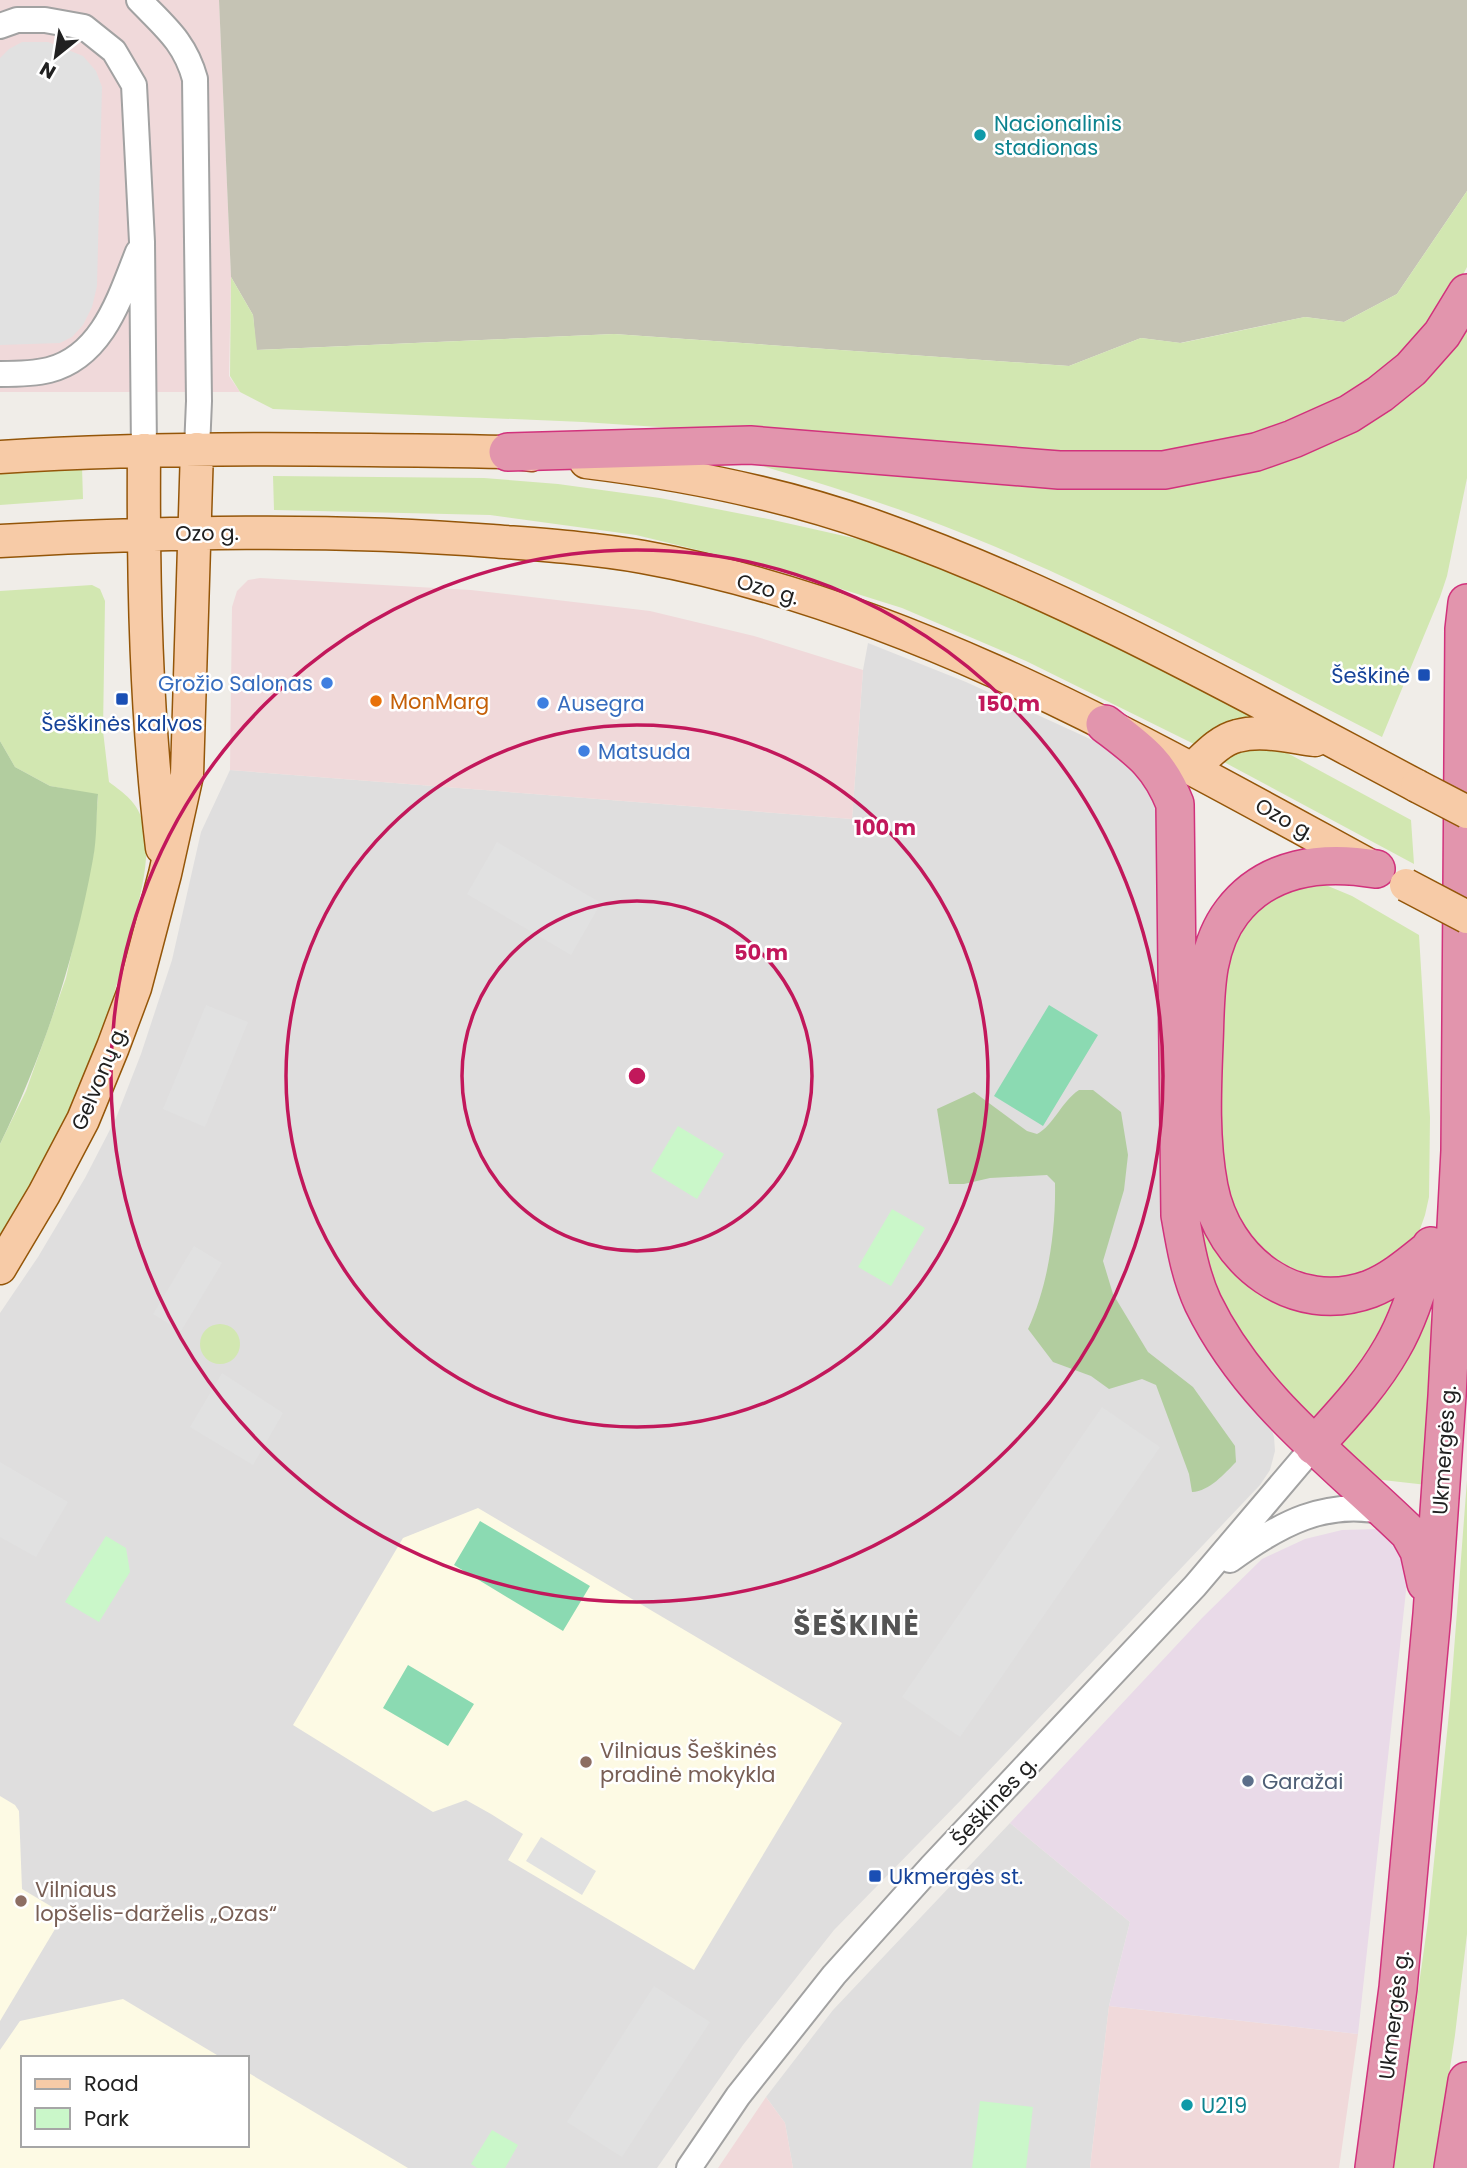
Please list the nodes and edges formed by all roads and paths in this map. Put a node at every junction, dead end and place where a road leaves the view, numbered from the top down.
1 (139, 0) edge
2 (45, 10) edge
3 (0, 26) edge
4 (142, 242) junction
5 (1467, 292) edge
6 (0, 374) edge
7 (197, 449) junction
8 (144, 450) junction
9 (508, 452) junction
10 (0, 457) edge
11 (143, 534) junction
12 (194, 534) junction
13 (0, 541) edge
14 (1467, 603) edge
15 (1105, 724) junction
16 (1337, 744) junction
17 (1193, 768) junction
18 (1175, 804) junction
19 (1467, 812) edge
20 (165, 874) junction
21 (1391, 877) junction
22 (1467, 917) edge
23 (1460, 1151) junction
24 (1431, 1248) junction
25 (0, 1268) edge
26 (1314, 1446) junction
27 (1390, 1514) junction
28 (1195, 1586) junction
29 (1432, 1614) junction
30 (1467, 2081) edge
31 (689, 2168) edge
32 (1374, 2168) edge
33 (1453, 2168) edge

1 - 7 street
2 - 3 street
2 - 4 street
4 - 6 street
4 - 8 street
5 - 9 highway
7 - 8 main road
7 - 9 main road
7 - 12 main road, Gelvonų g.
8 - 10 main road
8 - 11 main road, Gelvonų g.
9 - 16 main road
11 - 12 main road, Ozo g.
11 - 13 main road, Ozo g.
11 - 20 main road, Gelvonų g.
12 - 15 main road, Ozo g.
12 - 20 main road, Gelvonų g.
14 - 23 highway, Ukmergės g.
15 - 17 main road, Ozo g.
15 - 18 highway
16 - 17 main road
16 - 19 main road, bridge
17 - 18 highway
17 - 21 main road, Ozo g.
18 - 26 highway
20 - 25 main road, Gelvonų g.
21 - 22 main road, Ozo g., bridge
21 - 24 highway
23 - 24 highway
23 - 29 highway, Ukmergės g.
24 - 26 highway
26 - 27 highway
26 - 28 street, Šeškinės g.
27 - 28 street
27 - 29 highway
28 - 31 street, Šeškinės g.
29 - 32 highway, Ukmergės g.
30 - 33 highway

